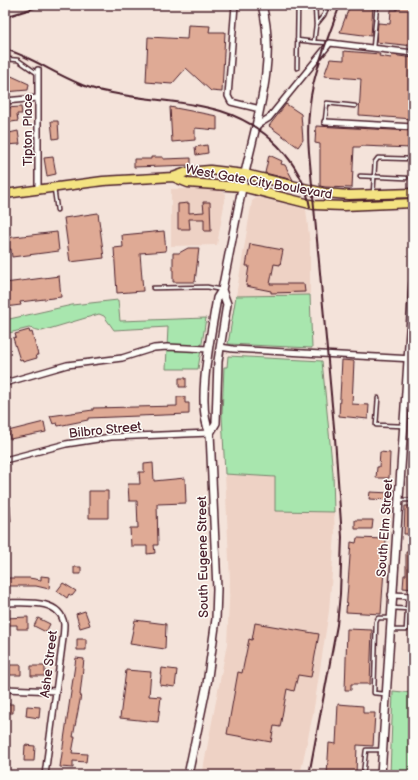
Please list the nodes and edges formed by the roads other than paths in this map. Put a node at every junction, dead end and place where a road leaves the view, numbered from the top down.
1 (235, 5) edge
2 (262, 5) edge
3 (298, 5) edge
4 (315, 5) edge
5 (328, 5) edge
6 (377, 5) edge
7 (316, 25) junction
8 (297, 40) junction
9 (314, 42) junction
10 (330, 43) junction
11 (373, 48) junction
12 (413, 54) edge
13 (5, 59) edge
14 (297, 68) dead end
15 (38, 72) joint
16 (38, 98) junction
17 (5, 100) edge
18 (355, 106) dead end
19 (260, 109) junction
20 (325, 122) joint
21 (256, 126) junction
22 (413, 127) edge
23 (413, 159) edge
24 (245, 174) junction
25 (360, 176) dead end
26 (374, 176) junction
27 (173, 177) junction
28 (406, 178) dead end
29 (54, 187) junction
30 (242, 187) junction
31 (38, 189) junction
32 (413, 193) edge
33 (5, 194) edge
34 (373, 194) junction
35 (413, 203) edge
36 (57, 210) dead end
37 (413, 284) edge
38 (153, 288) dead end
39 (222, 290) junction
40 (220, 347) junction
41 (208, 349) junction
42 (411, 359) edge
43 (5, 383) edge
44 (410, 389) edge
45 (378, 398) dead end
46 (404, 426) junction
47 (210, 432) junction
48 (5, 460) edge
49 (398, 500) junction
50 (413, 500) edge
51 (391, 595) junction
52 (411, 596) edge
53 (5, 603) edge
54 (391, 608) junction
55 (408, 609) junction
56 (390, 618) junction
57 (389, 629) junction
58 (5, 689) edge
59 (56, 691) junction
60 (385, 694) junction
61 (382, 750) junction
62 (45, 775) edge
63 (188, 775) edge
64 (363, 775) edge
65 (381, 775) edge

1 - 19 street
2 - 19 main road, South Eugene Street
3 - 8 lane
4 - 7 lane
5 - 7 lane
6 - 11 lane
7 - 9 lane
8 - 9 lane
8 - 14 lane
9 - 10 lane
10 - 11 street
10 - 21 street
11 - 12 street
13 - 15 lane
15 - 16 street, Tipton Place
16 - 17 street
16 - 31 street, Tipton Place
18 - 20 lane
19 - 21 main road, South Eugene Street
20 - 22 street
21 - 24 main road, South Eugene Street
23 - 26 lane
24 - 27 main road, West Gate City Boulevard
24 - 30 main road, South Eugene Street
24 - 34 main road, West Gate City Boulevard
25 - 26 lane
26 - 28 lane
26 - 34 lane
27 - 29 main road, West Gate City Boulevard
27 - 30 main road, West Gate City Boulevard
29 - 31 main road, West Gate City Boulevard
29 - 36 lane
30 - 35 main road, West Gate City Boulevard
30 - 39 main road, South Eugene Street
31 - 33 main road, West Gate City Boulevard
32 - 34 main road, West Gate City Boulevard
37 - 42 main road, South Elm Street
38 - 39 lane
39 - 40 main road, South Eugene Street
39 - 41 main road, South Eugene Street
40 - 42 street
40 - 47 main road, South Eugene Street
41 - 43 street
41 - 47 main road, South Eugene Street
42 - 44 main road, South Elm Street
44 - 46 main road, South Elm Street
45 - 46 lane
46 - 49 main road, South Elm Street
47 - 48 street, Bilbro Street
47 - 63 main road, South Eugene Street
49 - 50 lane
49 - 51 main road, South Elm Street
51 - 52 street
51 - 54 main road, South Elm Street
52 - 55 lane
53 - 59 street, Ashe Street
54 - 55 lane
54 - 56 main road, South Elm Street
55 - 57 lane
56 - 57 main road, South Elm Street
56 - 60 lane
57 - 60 main road, South Elm Street
58 - 59 street
59 - 62 street, Ashe Street
60 - 61 main road, South Elm Street
61 - 64 lane
61 - 65 main road, South Elm Street

